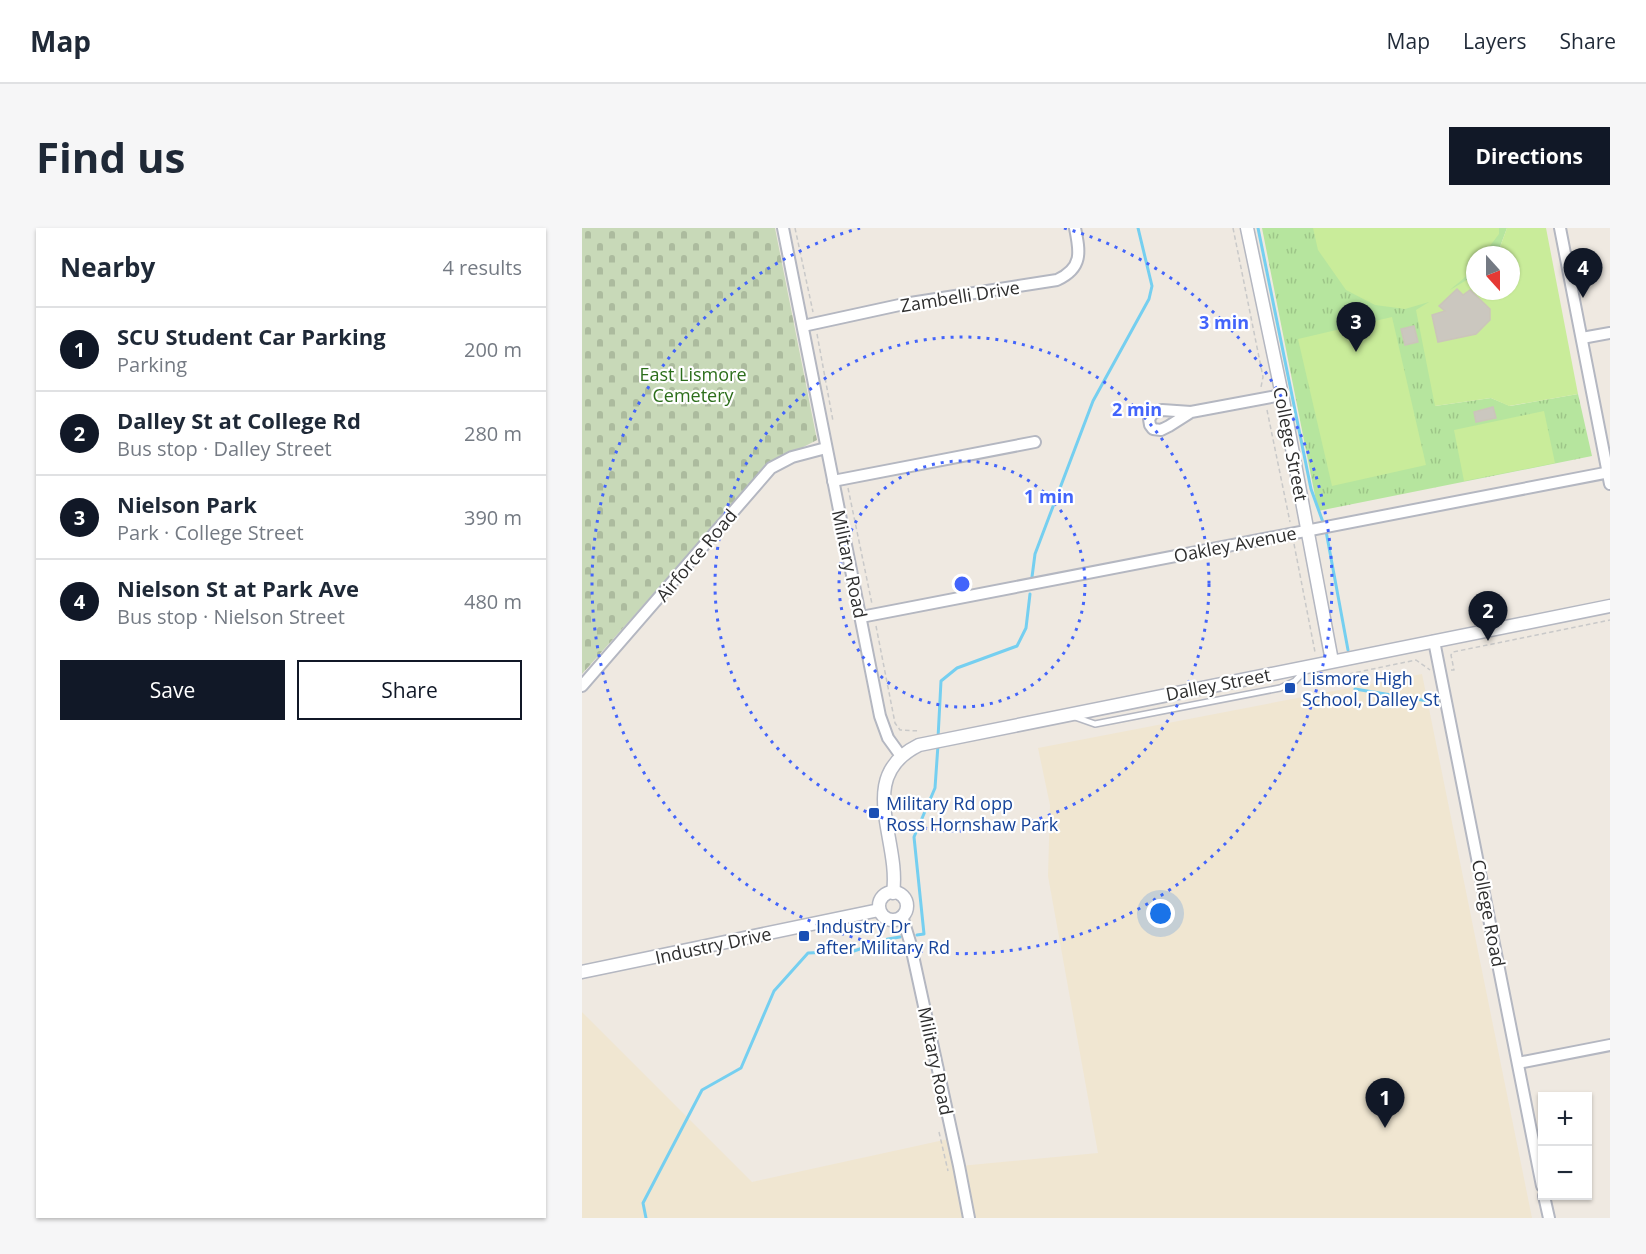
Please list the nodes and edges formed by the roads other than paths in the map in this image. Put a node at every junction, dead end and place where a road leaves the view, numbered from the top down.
1 (783, 228) edge
2 (1075, 228) edge
3 (1247, 228) edge
4 (1560, 228) edge
5 (803, 326) junction
6 (1610, 333) edge
7 (1582, 338) junction
8 (1282, 394) junction
9 (1191, 412) dead end
10 (1035, 442) dead end
11 (826, 448) junction
12 (1609, 476) edge
13 (833, 481) junction
14 (1307, 530) junction
15 (1610, 606) edge
16 (861, 617) junction
17 (1434, 641) junction
18 (1343, 659) junction
19 (582, 686) edge
20 (901, 756) junction
21 (893, 892) junction
22 (879, 910) junction
23 (902, 916) junction
24 (582, 972) edge
25 (1610, 1045) edge
26 (1518, 1063) junction
27 (1538, 1166) edge
28 (1545, 1200) edge
29 (971, 1218) edge
30 (1549, 1218) edge

1 - 5 street, Military Road
2 - 5 street, Zambelli Drive
3 - 8 street, College Street
4 - 7 street
5 - 11 street, Military Road
6 - 7 street
7 - 12 street
8 - 9 street
8 - 14 street, College Street
10 - 13 street
11 - 13 street, Military Road
11 - 19 street, Airforce Road
12 - 14 street, Oakley Avenue
13 - 16 street, Military Road
14 - 16 street, Oakley Avenue
14 - 18 street, College Street
15 - 17 street, Dalley Street
16 - 20 street, Military Road
17 - 18 street, Dalley Street
17 - 26 street, College Road
18 - 20 street, Dalley Street
20 - 21 street
21 - 22 street
21 - 23 street
22 - 23 street
22 - 24 street, Industry Drive
23 - 29 street, Military Road
25 - 26 street
26 - 27 street, College Road
28 - 30 street

